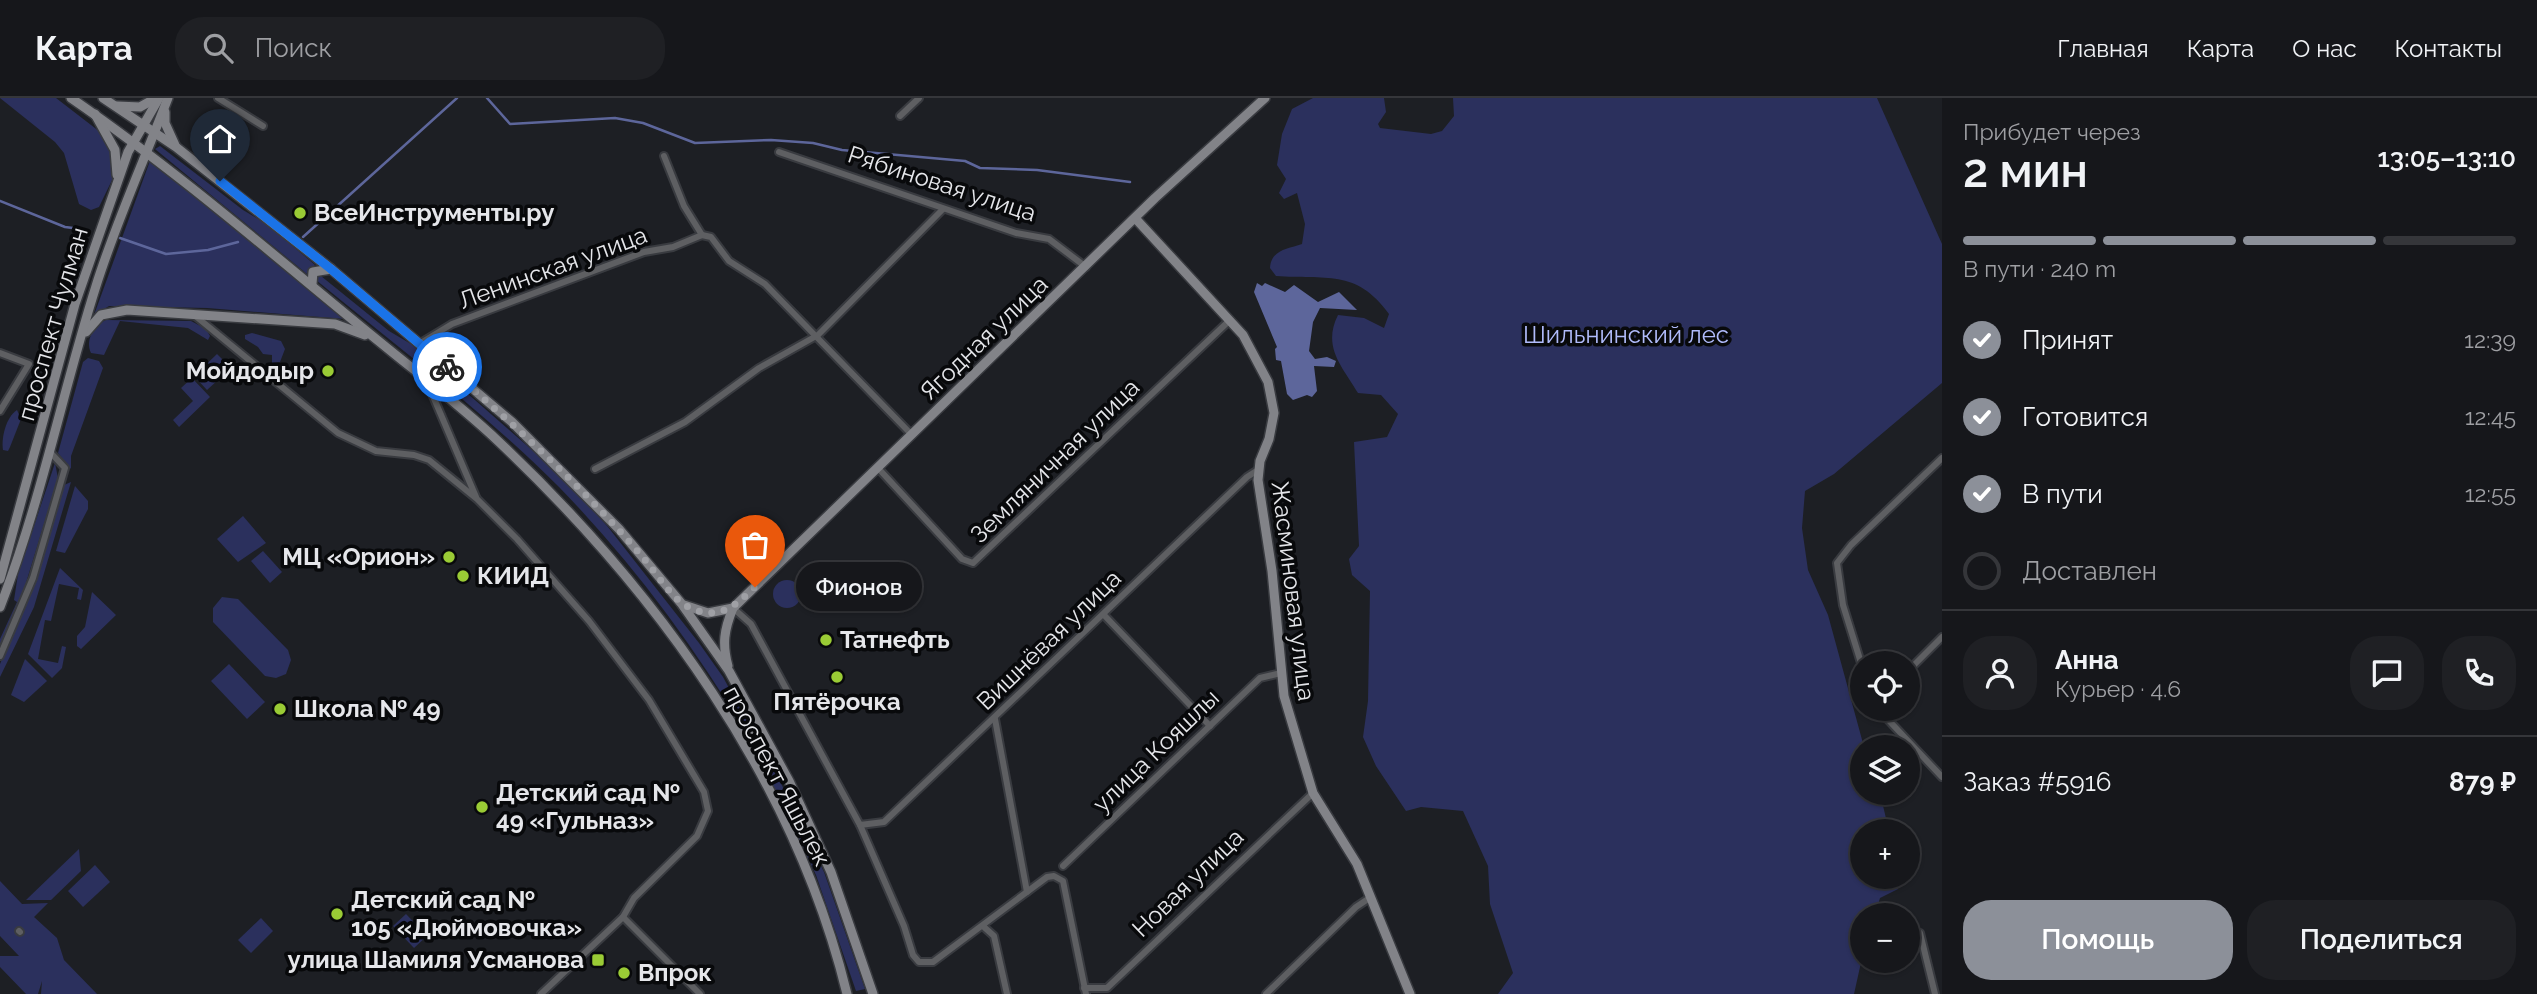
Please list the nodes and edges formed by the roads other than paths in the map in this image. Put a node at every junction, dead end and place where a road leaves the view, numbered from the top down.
1 (71, 98) edge
2 (103, 98) edge
3 (163, 98) edge
4 (218, 98) edge
5 (919, 98) edge
6 (1265, 98) edge
7 (116, 105) junction
8 (94, 114) junction
9 (900, 116) dead end
10 (144, 125) junction
11 (263, 126) dead end
12 (155, 132) junction
13 (134, 140) junction
14 (176, 147) junction
15 (146, 150) junction
16 (779, 152) dead end
17 (664, 156) dead end
18 (117, 180) junction
19 (943, 209) junction
20 (1135, 218) junction
21 (702, 235) junction
22 (1086, 267) junction
23 (331, 269) junction
24 (312, 284) junction
25 (192, 313) junction
26 (1230, 320) junction
27 (818, 335) junction
28 (79, 344) junction
29 (382, 344) junction
30 (419, 344) junction
31 (0, 353) edge
32 (426, 379) junction
33 (0, 411) edge
34 (912, 435) junction
35 (49, 452) junction
36 (1942, 458) edge
37 (878, 468) junction
38 (595, 469) dead end
39 (1258, 470) junction
40 (477, 499) junction
41 (0, 579) edge
42 (681, 603) junction
43 (0, 607) edge
44 (733, 608) junction
45 (1104, 615) junction
46 (1942, 637) edge
47 (1858, 651) edge
48 (0, 656) edge
49 (1920, 659) edge
50 (729, 671) junction
51 (1281, 673) junction
52 (995, 719) junction
53 (1889, 721) edge
54 (756, 722) junction
55 (1210, 726) junction
56 (737, 730) junction
57 (1942, 777) edge
58 (1313, 793) junction
59 (860, 825) junction
60 (1063, 866) dead end
61 (1027, 892) junction
62 (1371, 897) junction
63 (623, 917) junction
64 (984, 927) junction
65 (1920, 933) dead end
66 (1085, 991) edge
67 (541, 994) edge
68 (700, 994) edge
69 (847, 994) edge
70 (873, 994) edge
71 (1007, 994) edge
72 (1266, 994) edge
73 (1410, 994) edge
74 (1935, 994) edge

1 - 8 main road, проспект Яшьлек
2 - 7 main road, проспект Яшьлек
3 - 7 main road
3 - 10 main road, проспект Чулман
3 - 12 main road, проспект Чулман
3 - 14 main road
4 - 11 street
5 - 9 street
6 - 20 main road, Ягодная улица
7 - 10 main road, проспект Яшьлек
8 - 13 main road, проспект Яшьлек
8 - 18 main road
10 - 12 main road, проспект Яшьлек
10 - 13 main road, проспект Чулман
12 - 14 main road, проспект Яшьлек
12 - 15 main road, проспект Чулман
13 - 15 main road, проспект Яшьлек
13 - 18 main road, проспект Чулман
14 - 23 main road, проспект Яшьлек
15 - 24 main road, проспект Яшьлек
15 - 28 main road, проспект Чулман
16 - 19 street, Рябиновая улица
17 - 21 street
18 - 41 main road, проспект Чулман
19 - 22 street, Рябиновая улица
19 - 27 street
20 - 22 main road, Ягодная улица
20 - 26 main road, Жасминовая улица
21 - 27 street
21 - 30 street, Ленинская улица
22 - 34 main road, Ягодная улица
23 - 24 main road
23 - 30 main road, проспект Яшьлек
24 - 29 main road, проспект Яшьлек
25 - 28 main road, проспект Чулман
25 - 29 main road, проспект Чулман
25 - 40 street
26 - 37 street, Земляничная улица
26 - 39 main road, Жасминовая улица
27 - 34 street
27 - 38 street
28 - 35 main road, проспект Чулман
29 - 32 main road, проспект Яшьлек
30 - 42 main road, проспект Яшьлек
31 - 33 street
32 - 40 street
32 - 56 main road, проспект Яшьлек
34 - 37 main road, Ягодная улица
35 - 43 main road, проспект Чулман
35 - 48 street
36 - 47 street
37 - 44 main road, Ягодная улица
39 - 45 street, Вишнёвая улица
39 - 51 main road, Жасминовая улица
40 - 63 street
42 - 44 main road
42 - 50 main road, проспект Яшьлек
44 - 50 main road
44 - 59 street
45 - 52 street, Вишнёвая улица
45 - 55 street
46 - 49 street
50 - 54 main road, проспект Яшьлек
51 - 55 street, улица Кояшлы
51 - 58 main road, Жасминовая улица
52 - 59 street, Вишнёвая улица
52 - 61 street
53 - 57 street
54 - 56 main road
54 - 70 main road, проспект Яшьлек
55 - 60 street, улица Кояшлы
56 - 69 main road, проспект Яшьлек
58 - 62 main road, Жасминовая улица
58 - 66 street, Новая улица
59 - 64 street
61 - 64 street
61 - 66 street
62 - 72 street
62 - 73 main road, Жасминовая улица
63 - 67 street
63 - 68 street
64 - 71 street
65 - 74 street

